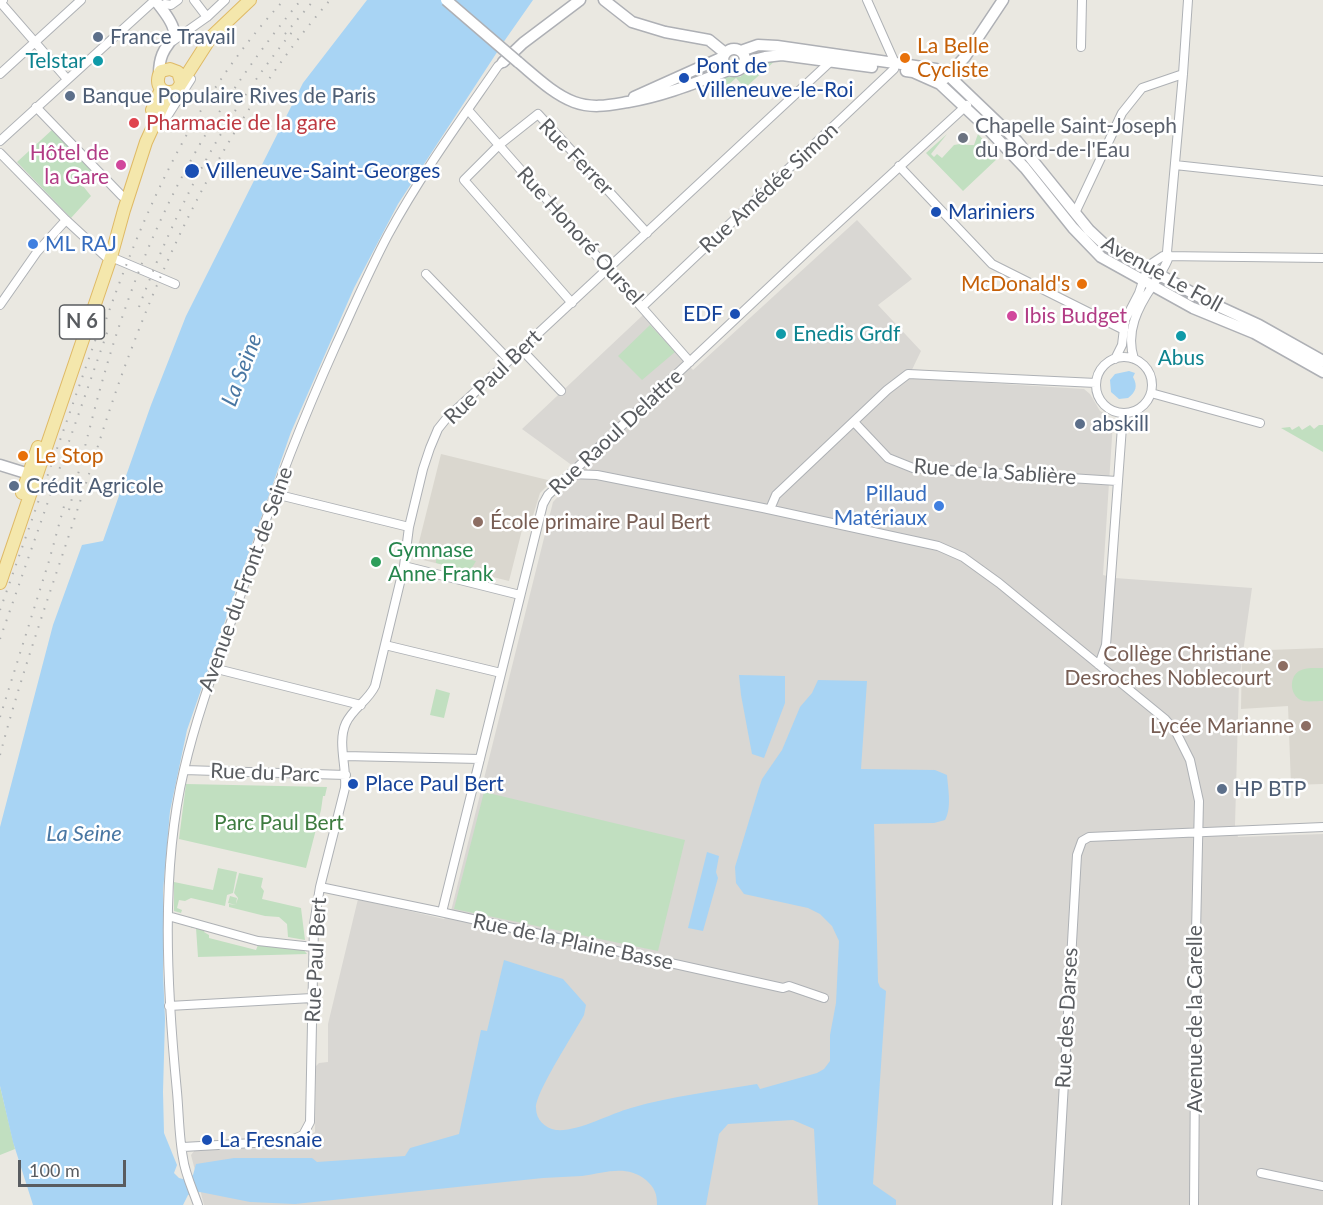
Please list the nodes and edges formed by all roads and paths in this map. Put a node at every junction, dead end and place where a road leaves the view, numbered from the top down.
1 (3, 0) edge
2 (81, 0) edge
3 (178, 0) edge
4 (194, 0) edge
5 (225, 0) edge
6 (239, 0) edge
7 (250, 0) edge
8 (446, 0) edge
9 (580, 0) edge
10 (603, 0) edge
11 (867, 0) edge
12 (1003, 0) edge
13 (1082, 0) edge
14 (1188, 0) edge
15 (158, 2) edge
16 (207, 17) junction
17 (174, 37) junction
18 (35, 41) junction
19 (1081, 47) dead end
20 (741, 51) junction
21 (195, 55) junction
22 (724, 55) junction
23 (503, 62) joint
24 (745, 62) junction
25 (830, 62) junction
26 (894, 66) junction
27 (729, 70) junction
28 (168, 71) junction
29 (0, 74) edge
30 (1183, 74) junction
31 (67, 79) junction
32 (944, 79) junction
33 (174, 90) junction
34 (973, 99) junction
35 (626, 102) junction
36 (36, 107) junction
37 (965, 107) junction
38 (468, 110) junction
39 (168, 115) dead end
40 (0, 141) edge
41 (499, 145) junction
42 (0, 153) edge
43 (1175, 165) junction
44 (899, 166) junction
45 (1323, 181) edge
46 (122, 196) junction
47 (1076, 213) junction
48 (66, 220) junction
49 (647, 233) junction
50 (1169, 256) junction
51 (108, 257) junction
52 (1323, 258) edge
53 (608, 269) junction
54 (426, 274) dead end
55 (1150, 278) junction
56 (175, 285) dead end
57 (572, 303) junction
58 (0, 305) edge
59 (643, 306) junction
60 (1124, 330) junction
61 (521, 349) junction
62 (1115, 359) junction
63 (1134, 359) junction
64 (509, 360) junction
65 (1323, 361) edge
66 (690, 362) junction
67 (1323, 372) edge
68 (1096, 383) junction
69 (561, 391) dead end
70 (1151, 393) junction
71 (1123, 413) junction
72 (854, 422) junction
73 (1260, 423) dead end
74 (0, 465) edge
75 (33, 474) junction
76 (570, 474) junction
77 (1117, 481) junction
78 (275, 494) junction
79 (770, 509) junction
80 (409, 527) junction
81 (0, 556) edge
82 (404, 566) junction
83 (0, 583) edge
84 (520, 596) junction
85 (385, 645) junction
86 (1099, 665) junction
87 (213, 668) junction
88 (501, 673) junction
89 (361, 705) junction
90 (344, 756) junction
91 (480, 759) junction
92 (184, 770) junction
93 (346, 775) junction
94 (1323, 827) edge
95 (1197, 833) junction
96 (320, 887) junction
97 (442, 912) junction
98 (168, 916) junction
99 (313, 947) junction
100 (312, 998) junction
101 (824, 998) dead end
102 (169, 1006) junction
103 (183, 1147) junction
104 (1261, 1173) dead end
105 (1323, 1186) edge
106 (198, 1205) edge
107 (1057, 1205) edge
108 (1194, 1205) edge

1 - 18 street
2 - 18 street
3 - 15 street
4 - 16 street
5 - 16 street
6 - 21 main road, N 6
7 - 21 main road, N 6
8 - 35 main road, bridge
9 - 23 main road
10 - 22 main road
11 - 26 street
12 - 32 main road
13 - 19 street
14 - 30 street
15 - 17 main road
15 - 31 street
16 - 17 street
17 - 28 main road
18 - 29 street
18 - 31 street
20 - 22 main road
20 - 24 main road
20 - 26 main road, Avenue Le Foll
21 - 28 main road, N 6
21 - 33 main road, N 6
22 - 27 main road
22 - 35 main road
23 - 38 street, Avenue du Front de Seine
24 - 25 main road, Avenue Le Foll
24 - 27 main road
25 - 26 main road, Avenue Le Foll
25 - 49 street, Rue Paul Bert
26 - 32 main road, Avenue Le Foll
26 - 59 street, Rue Amédée Simon
27 - 35 main road
28 - 33 main road
28 - 33 main road
30 - 43 street
30 - 47 street
31 - 36 street
32 - 34 main road, Avenue Le Foll
32 - 37 main road, Avenue Le Foll
33 - 39 street, N 6
33 - 46 main road, N 6
33 - 51 main road, N 6
34 - 37 street, Rue Raoul Delattre
34 - 47 main road, Avenue Le Foll
36 - 40 street
36 - 46 street
37 - 44 street, Rue Raoul Delattre
37 - 55 main road, Avenue Le Foll
38 - 41 street, Rue Honoré Oursel
38 - 78 street, Avenue du Front de Seine
41 - 49 street, Rue Ferrer
41 - 53 street, Rue Honoré Oursel
41 - 57 street
42 - 48 street
43 - 45 street
43 - 50 street
44 - 60 street
44 - 66 street, Rue Raoul Delattre
46 - 51 main road, N 6
47 - 55 main road, Avenue Le Foll
48 - 51 street
48 - 58 street
49 - 53 street, Rue Paul Bert
50 - 52 street
50 - 55 street
50 - 55 street
51 - 56 street
51 - 75 main road, N 6
53 - 57 street, Rue Paul Bert
53 - 59 street, Rue Honoré Oursel
54 - 64 street
55 - 60 street
55 - 63 street
55 - 65 main road, Avenue Le Foll
55 - 67 main road, Avenue Le Foll
57 - 61 street, Rue Paul Bert
59 - 66 street, Rue Honoré Oursel
60 - 62 street
61 - 64 street, Rue Paul Bert
61 - 69 street
62 - 63 street
62 - 68 street
63 - 70 street
64 - 80 street, Rue Paul Bert
66 - 76 street, Rue Raoul Delattre
68 - 71 street
68 - 72 street
70 - 71 street
70 - 73 street
71 - 77 street
72 - 77 street, Rue de la Sablière
72 - 79 street
74 - 75 main road
75 - 81 main road, N 6
75 - 83 main road, N 6
76 - 79 street, Avenue de la Carelle
76 - 84 street, Rue Raoul Delattre
77 - 86 street
78 - 80 street
78 - 87 street, Avenue du Front de Seine
79 - 86 street, Avenue de la Carelle
80 - 82 street, Rue Paul Bert
82 - 84 street
82 - 85 street, Rue Paul Bert
84 - 88 street, Rue Raoul Delattre
85 - 88 street
85 - 89 street, Rue Paul Bert
86 - 95 street, Avenue de la Carelle
87 - 89 street
87 - 92 street, Avenue du Front de Seine
88 - 91 street, Rue Raoul Delattre
89 - 90 street, Rue Paul Bert
90 - 91 street
90 - 93 street, Rue Paul Bert
91 - 97 street, Rue Raoul Delattre
92 - 93 street, Rue du Parc
92 - 98 street, Avenue du Front de Seine
93 - 96 street, Rue Paul Bert
94 - 95 street
95 - 107 street, Rue des Darses
95 - 108 street, Avenue de la Carelle
96 - 97 street, Rue de la Plaine Basse
96 - 99 street, Rue Paul Bert
97 - 101 street, Rue de la Plaine Basse
98 - 99 street
98 - 102 street, Avenue du Front de Seine
99 - 100 street, Rue Paul Bert
100 - 102 street
100 - 103 street, Rue Paul Bert
102 - 103 street, Avenue du Front de Seine
103 - 106 street, Avenue du Front de Seine
104 - 105 street

